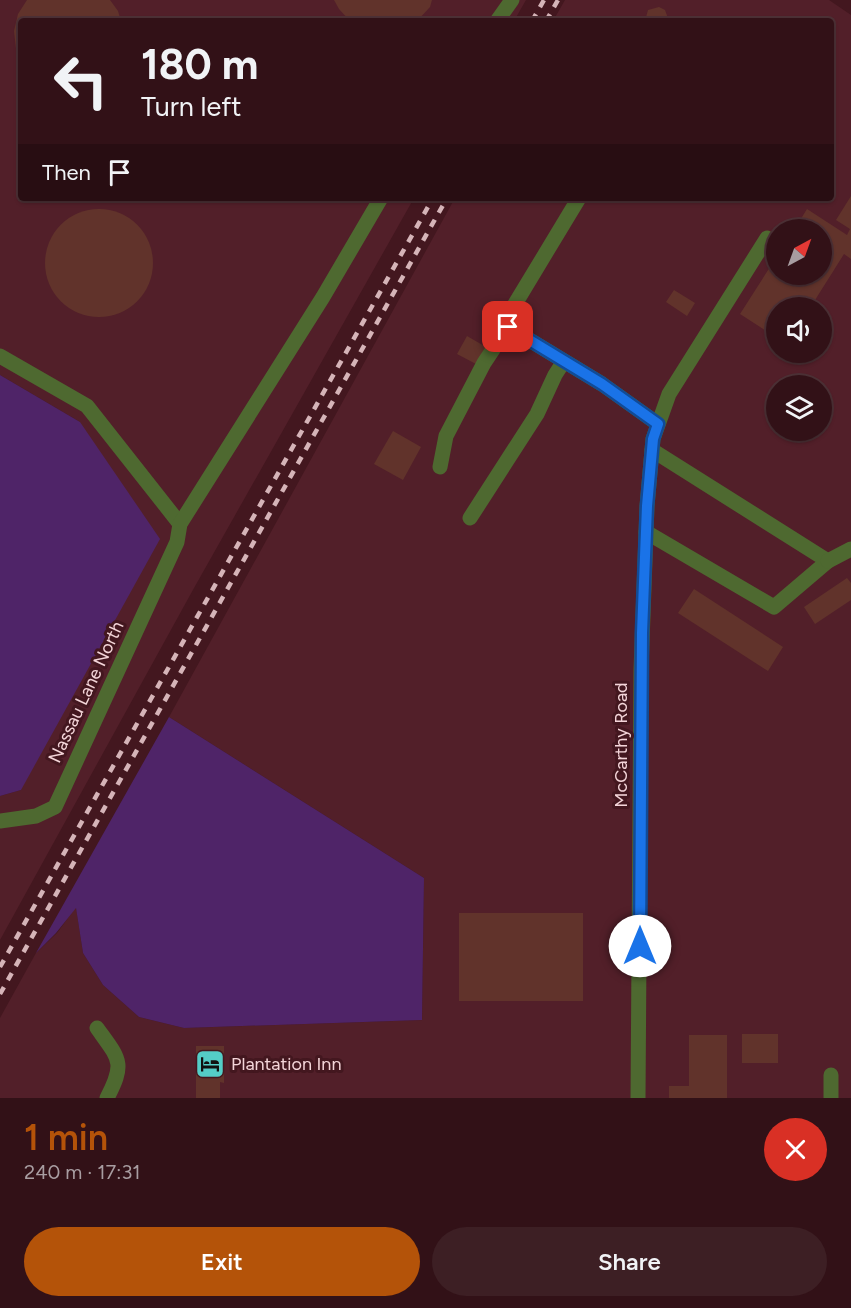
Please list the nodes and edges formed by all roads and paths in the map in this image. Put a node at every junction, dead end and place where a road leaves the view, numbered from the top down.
1 (512, 0) edge
2 (499, 18) edge
3 (379, 201) edge
4 (577, 201) edge
5 (766, 240) edge
6 (508, 327) junction
7 (0, 356) edge
8 (564, 361) junction
9 (658, 424) junction
10 (652, 450) junction
11 (440, 467) dead end
12 (470, 518) dead end
13 (180, 524) junction
14 (646, 532) junction
15 (851, 549) edge
16 (828, 561) junction
17 (0, 821) edge
18 (97, 1028) dead end
19 (831, 1075) dead end
20 (107, 1098) edge
21 (638, 1098) edge
22 (831, 1098) edge

1 - 2 street
3 - 13 street
4 - 6 street
5 - 9 street, McCarthy Road
6 - 8 street
6 - 11 street
7 - 13 street
8 - 9 street
8 - 12 street
9 - 10 street, McCarthy Road
10 - 14 street, McCarthy Road
10 - 16 street
13 - 17 street, Nassau Lane North
14 - 16 street
14 - 21 street, McCarthy Road
15 - 16 street
18 - 20 street
19 - 22 street

